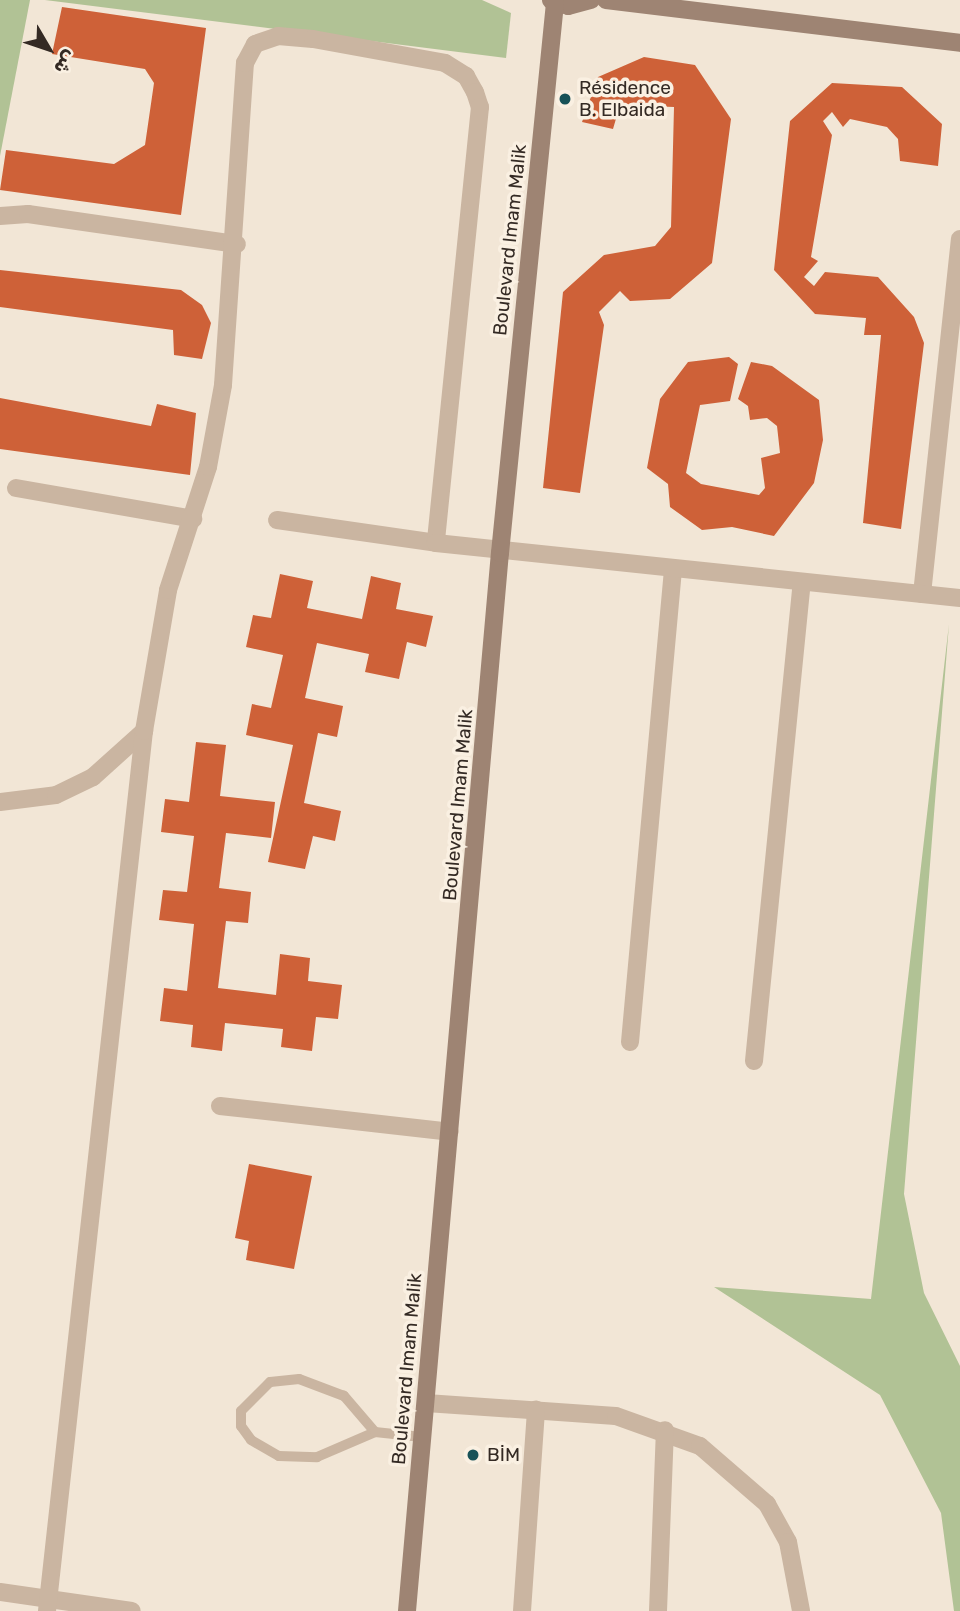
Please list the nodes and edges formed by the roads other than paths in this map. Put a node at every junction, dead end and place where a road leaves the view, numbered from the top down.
1 (590, 0) edge
2 (606, 0) edge
3 (553, 1) edge
4 (960, 43) edge
5 (0, 216) edge
6 (960, 239) edge
7 (237, 244) junction
8 (16, 488) dead end
9 (193, 520) junction
10 (277, 520) dead end
11 (436, 543) junction
12 (500, 553) junction
13 (673, 569) junction
14 (802, 582) junction
15 (922, 594) junction
16 (960, 598) edge
17 (145, 731) junction
18 (0, 802) edge
19 (630, 1042) dead end
20 (754, 1060) dead end
21 (220, 1106) dead end
22 (450, 1132) junction
23 (426, 1403) junction
24 (536, 1409) junction
25 (665, 1430) junction
26 (375, 1433) junction
27 (422, 1437) junction
28 (0, 1591) edge
29 (46, 1604) edge
30 (132, 1611) edge
31 (407, 1611) edge
32 (522, 1611) edge
33 (658, 1611) edge
34 (801, 1611) edge

1 - 3 street
2 - 4 street
3 - 12 street, Boulevard Imam Malik
5 - 7 street
6 - 15 street
7 - 9 street
7 - 11 street
8 - 9 street
9 - 17 street
10 - 11 street
11 - 12 street
12 - 13 street
12 - 22 street, Boulevard Imam Malik
13 - 14 street
13 - 19 street
14 - 15 street
14 - 20 street
15 - 16 street
17 - 18 street
17 - 29 street
21 - 22 street
22 - 23 street, Boulevard Imam Malik
23 - 24 street
23 - 27 street, Boulevard Imam Malik
24 - 25 street
24 - 32 street
25 - 33 street
25 - 34 street
26 - 26 lane
26 - 27 lane
27 - 31 street, Boulevard Imam Malik
28 - 29 street
29 - 30 street

